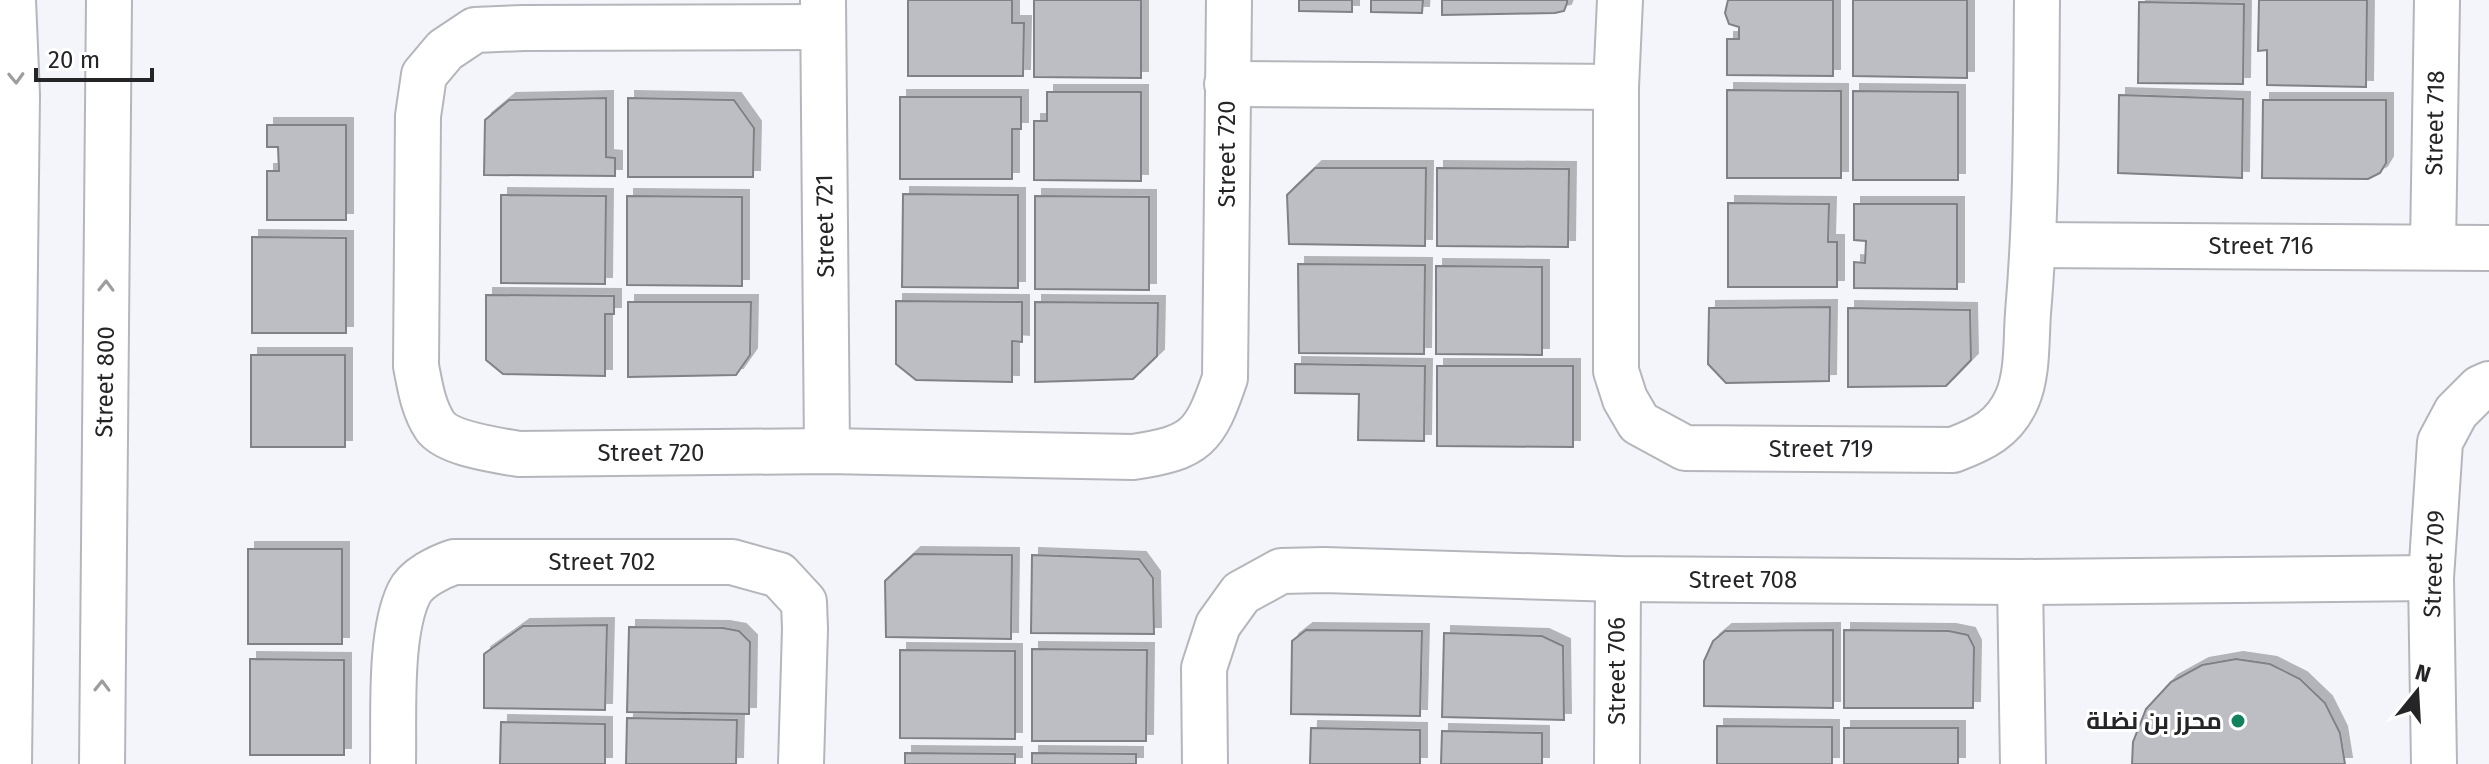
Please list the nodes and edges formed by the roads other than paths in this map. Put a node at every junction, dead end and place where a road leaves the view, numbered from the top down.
1 (13, 0) edge
2 (109, 0) edge
3 (1229, 0) edge
4 (1620, 0) edge
5 (2037, 0) edge
6 (2437, 0) edge
7 (823, 13) edge
8 (1227, 84) junction
9 (1616, 87) junction
10 (2034, 245) junction
11 (2433, 246) junction
12 (2489, 248) edge
13 (2489, 384) edge
14 (827, 451) junction
15 (2431, 578) junction
16 (1618, 579) junction
17 (2020, 582) junction
18 (9, 764) edge
19 (102, 764) edge
20 (393, 764) edge
21 (801, 764) edge
22 (1205, 764) edge
23 (1617, 764) edge
24 (2023, 764) edge
25 (2434, 764) edge

1 -> 18 street
19 -> 2 street, Street 800
3 - 8 street, Street 720
4 - 9 street, Street 719
5 - 10 street, Street 719
6 - 11 street, Street 718
7 - 14 street, Street 721
7 - 14 street, Street 720
8 - 9 street
8 - 14 street, Street 720
9 - 10 street, Street 719
10 - 11 street, Street 716
11 - 12 street, Street 716
13 - 15 street, Street 709
15 - 17 street, Street 708
15 - 25 street, Street 709
16 - 17 street, Street 708
16 - 22 street, Street 708
16 - 23 street, Street 706
17 - 24 street
20 - 21 street, Street 702

